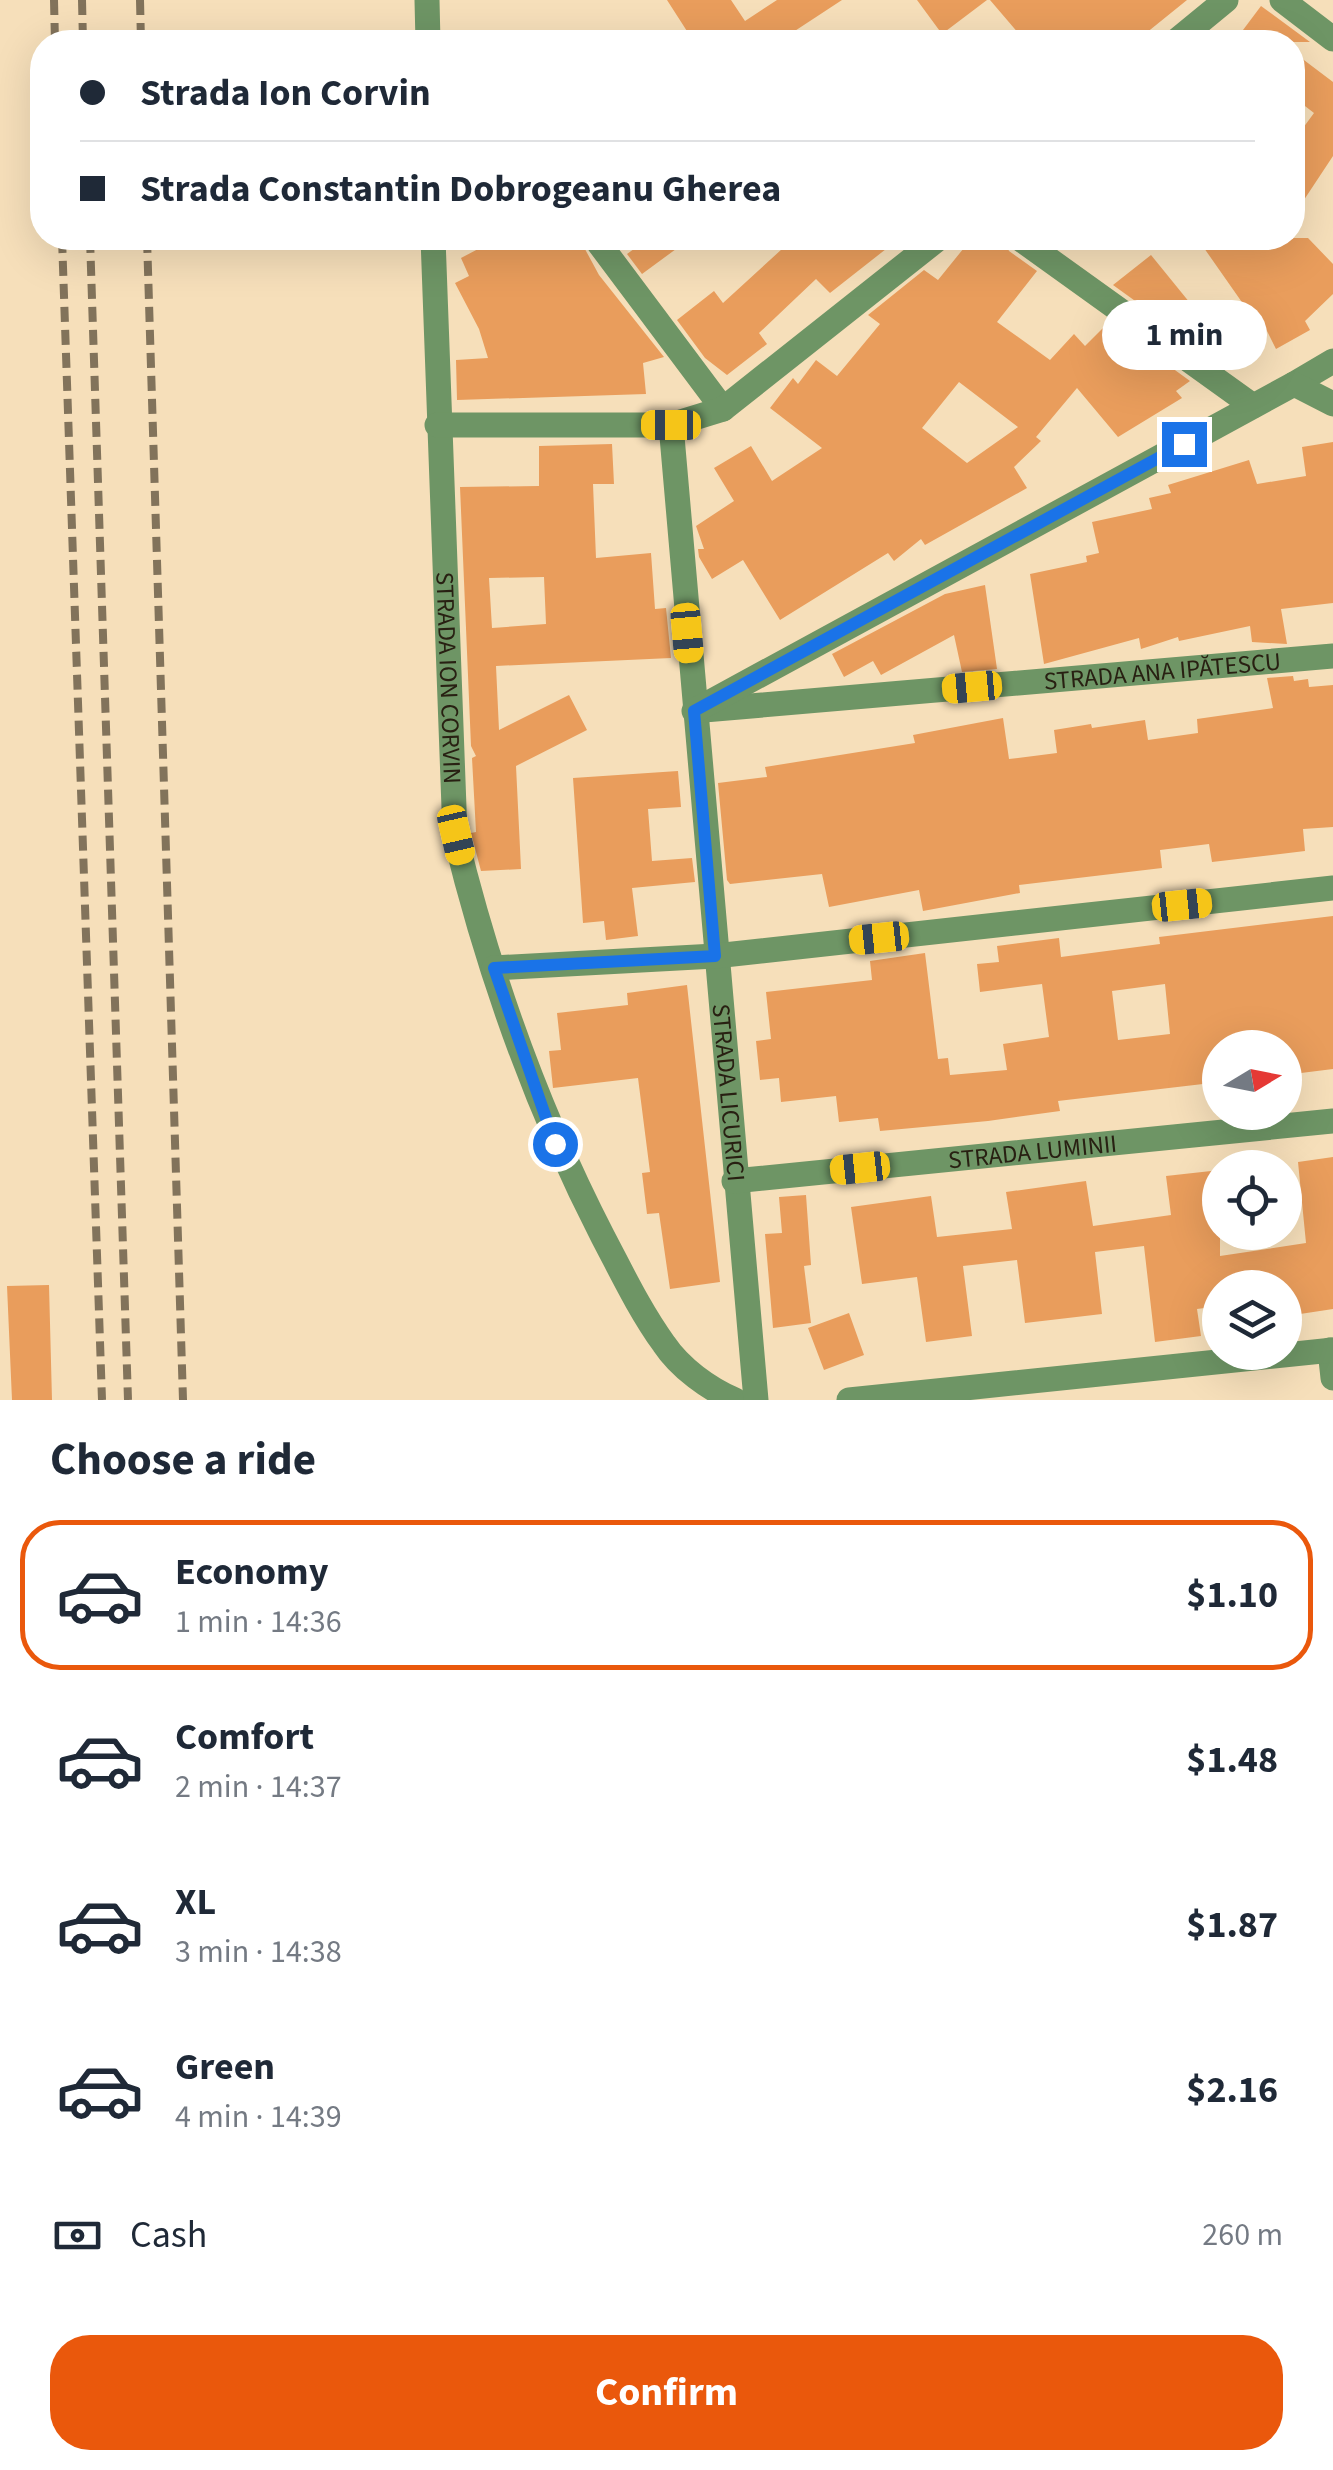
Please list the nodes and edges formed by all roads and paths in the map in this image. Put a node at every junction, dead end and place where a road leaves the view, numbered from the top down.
1 (427, 0) edge
2 (1226, 0) edge
3 (1282, 0) edge
4 (428, 30) edge
5 (1190, 30) edge
6 (1333, 39) edge
7 (433, 250) edge
8 (603, 250) edge
9 (924, 250) edge
10 (1036, 250) edge
11 (1333, 361) edge
12 (1294, 384) junction
13 (1333, 404) edge
14 (1254, 406) junction
15 (724, 409) junction
16 (437, 425) junction
17 (671, 425) junction
18 (1333, 656) edge
19 (694, 711) junction
20 (1333, 888) edge
21 (715, 956) junction
22 (494, 968) junction
23 (1333, 1121) edge
24 (734, 1181) junction
25 (1331, 1350) edge
26 (1333, 1378) edge
27 (736, 1400) edge
28 (756, 1400) edge
29 (849, 1400) edge

1 - 4 street
2 - 5 street
3 - 6 street
7 - 16 street, STRADA ION CORVIN
8 - 15 street
9 - 15 street
10 - 14 street
11 - 12 street
12 - 13 street
12 - 14 street
14 - 19 street
15 - 17 street
16 - 17 street
16 - 22 street, STRADA ION CORVIN
17 - 19 street, STRADA LICURICI
18 - 19 street, STRADA ANA IPĂTESCU
19 - 21 street, STRADA LICURICI
20 - 21 street
21 - 22 street
21 - 24 street, STRADA LICURICI
22 - 27 street, STRADA ION CORVIN
23 - 24 street, STRADA LUMINII
24 - 28 street, STRADA LICURICI
25 - 26 street
25 - 29 street

